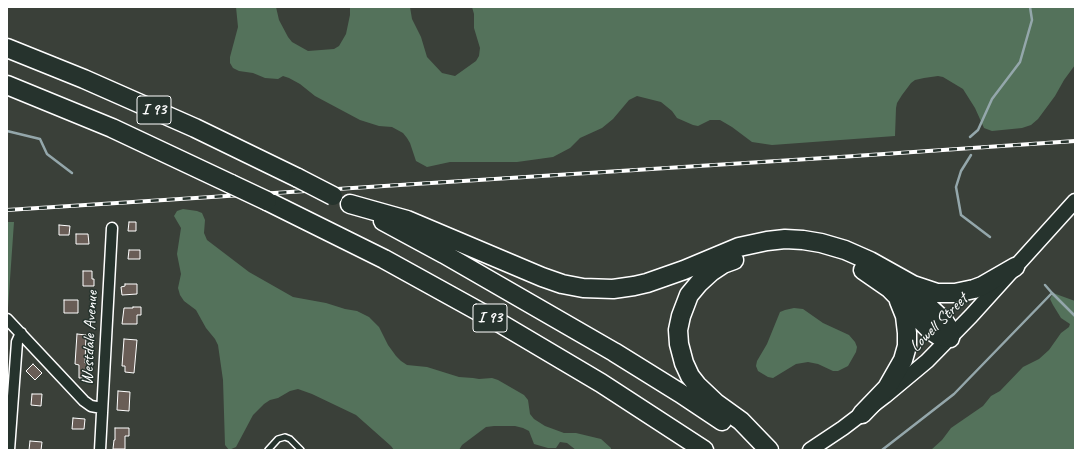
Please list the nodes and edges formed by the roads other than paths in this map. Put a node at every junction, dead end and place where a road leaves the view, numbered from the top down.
1 (7, 48) edge
2 (7, 85) edge
3 (1075, 201) edge
4 (350, 204) junction
5 (112, 228) dead end
6 (1015, 267) junction
7 (887, 271) junction
8 (895, 294) junction
9 (7, 319) edge
10 (21, 333) junction
11 (950, 338) junction
12 (102, 408) junction
13 (862, 414) junction
14 (812, 448) edge
15 (9, 450) edge
16 (100, 450) edge
17 (268, 450) edge
18 (301, 450) edge
19 (704, 450) edge
20 (764, 450) edge
21 (769, 450) edge

1 - 4 highway, I 93, bridge
2 - 19 highway, I 93, bridge
3 - 6 main road, Lowell Street
4 - 7 highway
4 - 20 highway, I 93
5 - 12 street, Westdale Avenue
6 - 7 highway
6 - 11 main road, Lowell Street
7 - 11 highway
8 - 11 highway
8 - 13 highway
8 - 21 highway
9 - 10 street
10 - 12 street
10 - 15 street
11 - 13 main road, Lowell Street
12 - 16 street, Westdale Avenue
13 - 14 main road, Lowell Street
17 - 18 lane

